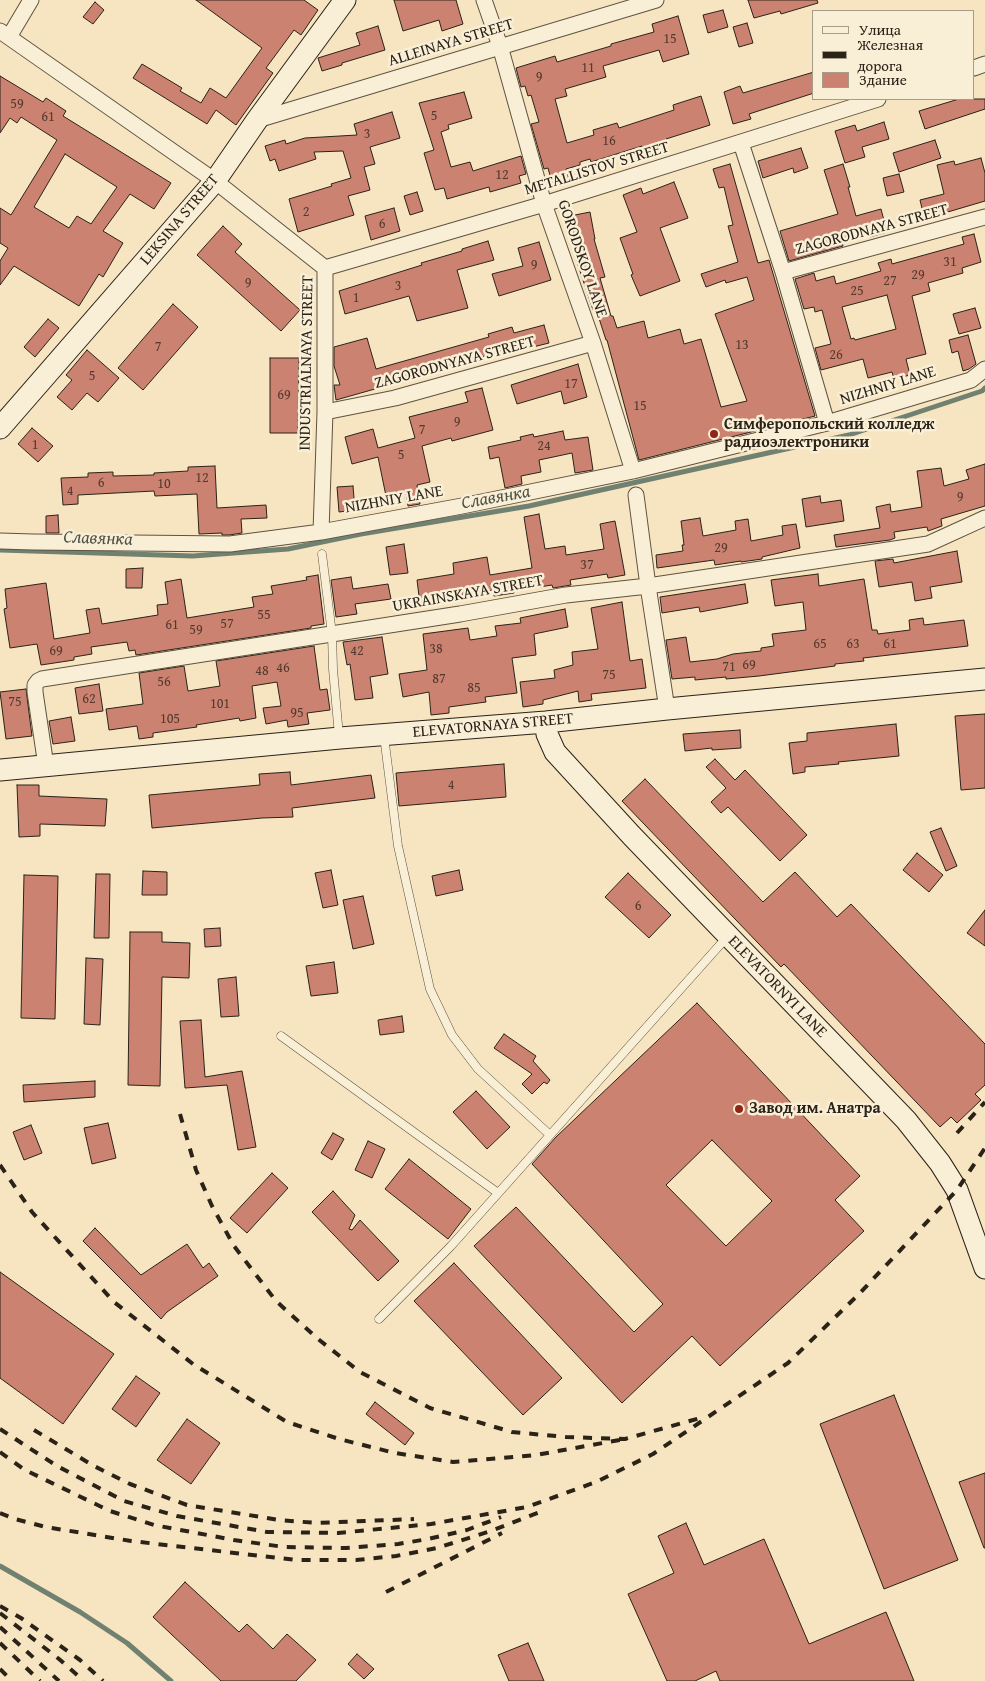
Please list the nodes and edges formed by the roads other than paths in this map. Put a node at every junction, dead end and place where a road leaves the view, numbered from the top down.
1 (31, 0) edge
2 (345, 0) edge
3 (484, 0) edge
4 (656, 0) edge
5 (5, 34) edge
6 (500, 46) junction
7 (875, 100) edge
8 (257, 120) junction
9 (741, 143) junction
10 (215, 181) junction
11 (544, 204) junction
12 (985, 217) edge
13 (326, 268) junction
14 (782, 272) junction
15 (592, 343) junction
16 (985, 369) edge
17 (325, 412) junction
18 (827, 423) junction
19 (0, 428) edge
20 (633, 471) junction
21 (636, 494) dead end
22 (985, 518) edge
23 (321, 532) junction
24 (0, 541) edge
25 (322, 554) dead end
26 (648, 586) junction
27 (332, 634) junction
28 (985, 679) edge
29 (667, 709) junction
30 (546, 722) junction
31 (384, 734) junction
32 (340, 738) junction
33 (46, 766) junction
34 (0, 770) edge
35 (728, 936) junction
36 (281, 1036) dead end
37 (550, 1135) junction
38 (498, 1193) junction
39 (985, 1268) edge
40 (379, 1319) dead end

1 - 5 street
2 - 8 main road, LEKSINA STREET
3 - 6 street, GORODSKOY LANE
4 - 6 street, ALLEINAYA STREET
5 - 10 street, INDUSTRIALNAYA STREET
6 - 8 street, ALLEINAYA STREET
6 - 11 street, GORODSKOY LANE
7 - 9 street, METALLISTOV STREET
8 - 10 main road, LEKSINA STREET
9 - 11 street, METALLISTOV STREET
9 - 14 street, ZAGORODNAYA STREET
10 - 13 street, INDUSTRIALNAYA STREET
10 - 19 main road, LEKSINA STREET
11 - 13 street, METALLISTOV STREET
11 - 15 street, GORODSKOY LANE
12 - 14 street, ZAGORODNAYA STREET
13 - 17 street, INDUSTRIALNAYA STREET
14 - 18 street
15 - 17 street, ZAGORODNYAYA STREET
15 - 20 street, GORODSKOY LANE
16 - 18 street, NIZHNIY LANE
17 - 23 street, INDUSTRIALNAYA STREET
18 - 20 street, NIZHNIY LANE
20 - 23 street, NIZHNIY LANE
21 - 26 street
22 - 26 street, UKRAINSKAYA STREET
23 - 24 street, NIZHNIY LANE
25 - 27 lane
26 - 27 street, UKRAINSKAYA STREET
26 - 29 street
27 - 32 lane
27 - 33 street, UKRAINSKAYA STREET
28 - 29 main road, ELEVATORNAYA STREET
29 - 30 main road, ELEVATORNAYA STREET
30 - 31 main road, ELEVATORNAYA STREET
30 - 35 main road, ELEVATORNYI LANE
31 - 32 main road, ELEVATORNAYA STREET
31 - 37 lane
32 - 33 main road, ELEVATORNAYA STREET
33 - 34 main road, ELEVATORNAYA STREET
35 - 37 lane
35 - 39 main road, ELEVATORNYI LANE
36 - 38 lane
37 - 38 lane
38 - 40 lane

